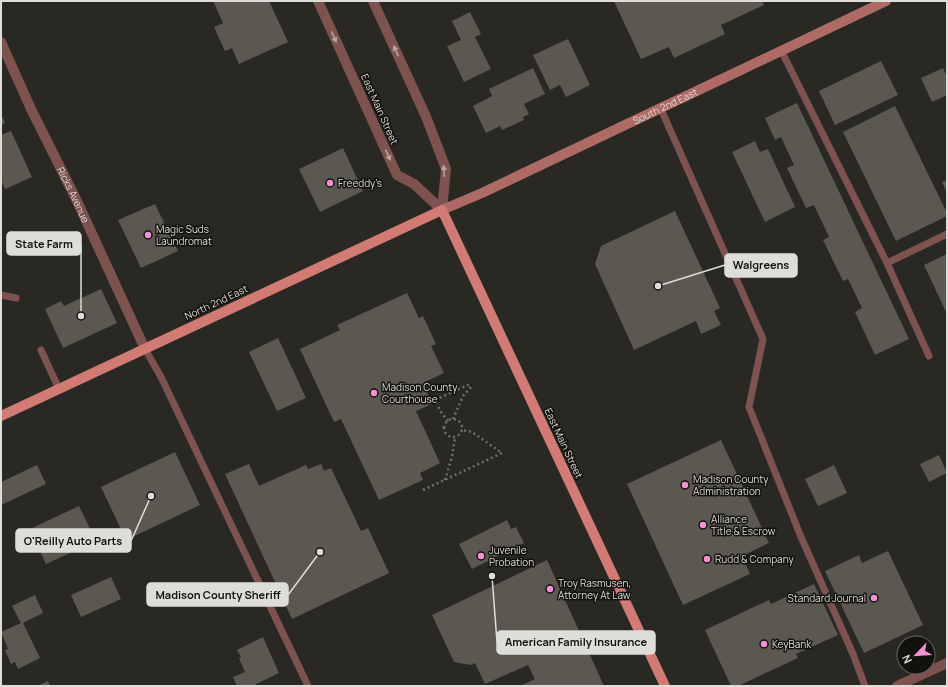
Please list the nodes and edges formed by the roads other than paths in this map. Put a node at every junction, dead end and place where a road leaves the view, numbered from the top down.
1 (318, 1) edge
2 (373, 1) edge
3 (886, 1) edge
4 (1, 42) edge
5 (781, 50) junction
6 (660, 107) junction
7 (442, 210) junction
8 (947, 234) edge
9 (887, 263) junction
10 (1, 295) edge
11 (16, 298) dead end
12 (145, 348) junction
13 (41, 350) dead end
14 (929, 356) dead end
15 (59, 389) junction
16 (1, 416) edge
17 (947, 663) edge
18 (308, 686) edge
19 (665, 686) edge
20 (865, 686) edge
21 (897, 686) edge

1 -> 7 street, East Main Street
7 -> 2 street
3 - 5 main road, South 2nd East
4 - 12 street, Ricks Avenue
5 - 6 main road, South 2nd East
5 - 9 lane
6 - 7 main road, South 2nd East
6 - 20 lane
7 - 12 main road, North 2nd East
7 - 19 main road, East Main Street
8 - 9 lane
9 - 14 lane
10 - 11 lane
12 - 15 main road, North 2nd East
12 - 18 lane
13 - 15 lane
15 - 16 main road, North 2nd East
17 - 21 street

